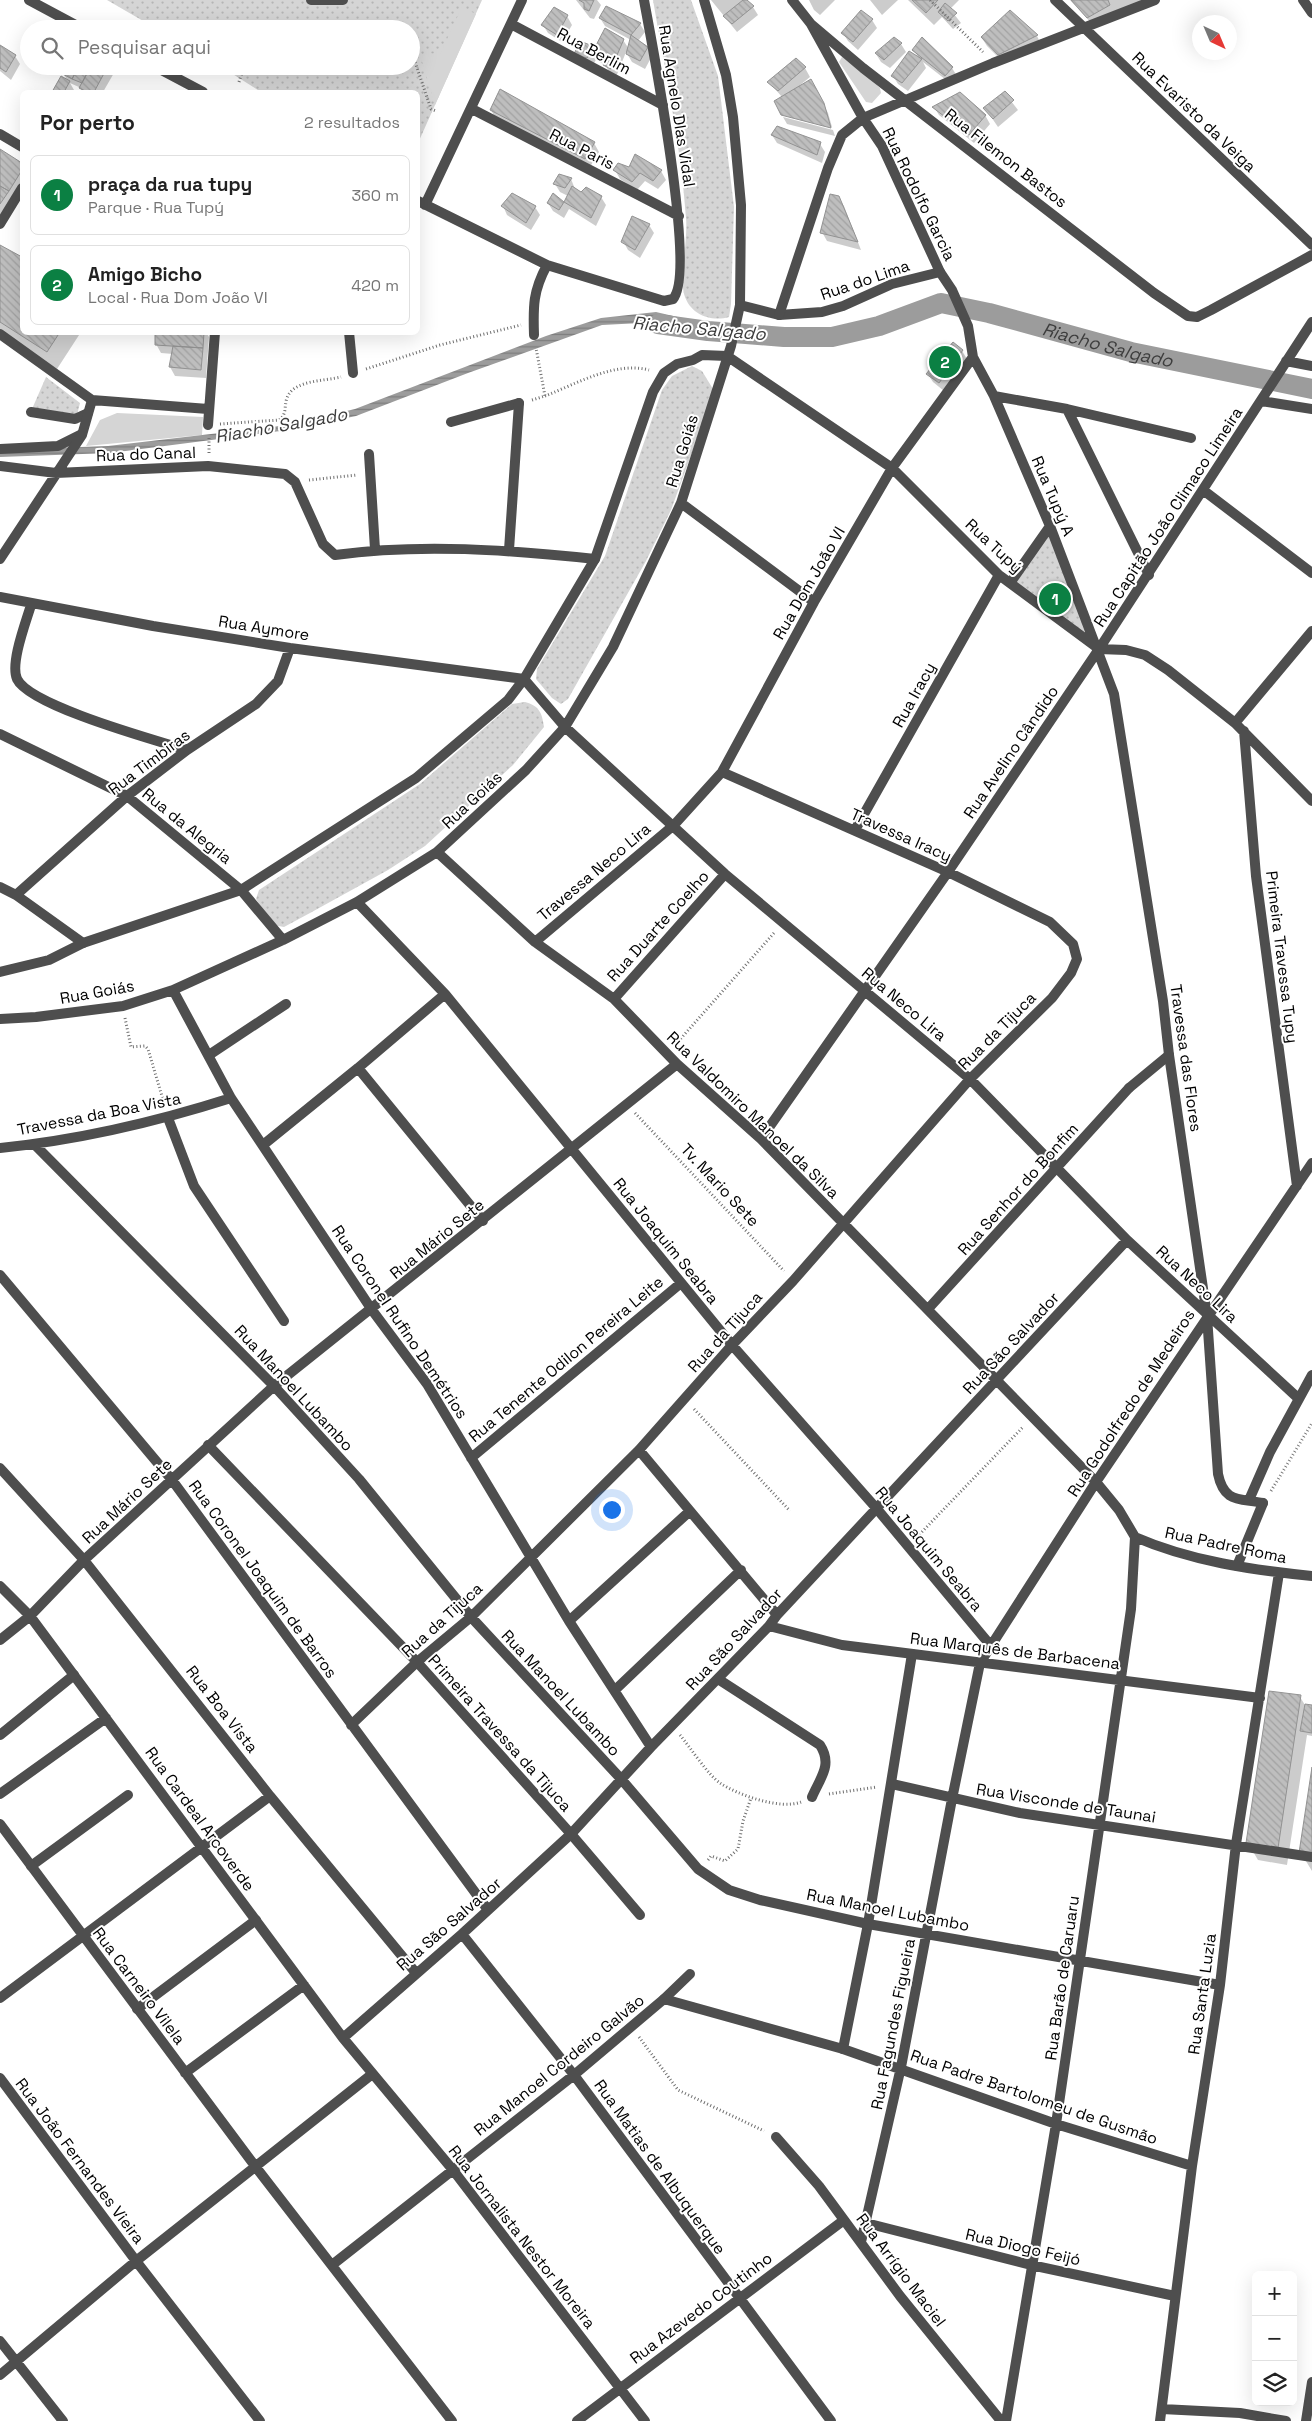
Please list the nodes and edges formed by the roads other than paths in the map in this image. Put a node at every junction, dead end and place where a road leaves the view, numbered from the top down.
1 (29, 0) edge
2 (311, 0) edge
3 (343, 0) edge
4 (522, 0) edge
5 (644, 0) edge
6 (704, 0) edge
7 (792, 0) edge
8 (1055, 0) edge
9 (1155, 0) edge
10 (1303, 0) edge
11 (1312, 13) edge
12 (66, 20) edge
13 (511, 24) junction
14 (810, 24) junction
15 (1084, 27) junction
16 (171, 75) edge
17 (199, 90) edge
18 (906, 100) junction
19 (663, 105) junction
20 (472, 109) junction
21 (863, 118) junction
22 (0, 134) edge
23 (20, 146) edge
24 (20, 191) edge
25 (421, 203) edge
26 (679, 216) junction
27 (0, 224) edge
28 (1312, 246) edge
29 (1312, 255) edge
30 (547, 265) junction
31 (940, 272) junction
32 (740, 306) junction
33 (779, 315) junction
34 (1312, 322) edge
35 (0, 334) edge
36 (214, 335) edge
37 (349, 335) edge
38 (534, 335) dead end
39 (727, 356) junction
40 (974, 357) junction
41 (1284, 364) junction
42 (1312, 366) edge
43 (353, 373) dead end
44 (994, 396) junction
45 (92, 400) junction
46 (1261, 401) junction
47 (208, 409) junction
48 (1067, 409) junction
49 (1312, 409) edge
50 (31, 412) dead end
51 (88, 413) junction
52 (451, 422) dead end
53 (209, 429) road end
54 (82, 435) junction
55 (1191, 438) dead end
56 (0, 449) edge
57 (369, 454) dead end
58 (0, 466) edge
59 (892, 468) junction
60 (57, 471) junction
61 (1203, 490) junction
62 (681, 502) junction
63 (1050, 526) junction
64 (375, 549) junction
65 (509, 550) junction
66 (0, 559) edge
67 (596, 559) junction
68 (1312, 573) edge
69 (999, 575) junction
70 (1149, 575) junction
71 (1010, 583) junction
72 (0, 598) edge
73 (814, 602) junction
74 (30, 604) junction
75 (1312, 631) edge
76 (290, 648) junction
77 (1099, 649) junction
78 (524, 679) junction
79 (1235, 723) junction
80 (565, 727) junction
81 (1244, 731) junction
82 (0, 734) edge
83 (187, 750) junction
84 (722, 772) junction
85 (127, 796) junction
86 (1312, 801) edge
87 (674, 825) junction
88 (854, 830) junction
89 (437, 852) junction
90 (948, 872) junction
91 (725, 874) junction
92 (0, 888) edge
93 (241, 890) junction
94 (16, 895) junction
95 (357, 902) junction
96 (1064, 934) joint
97 (283, 940) junction
98 (534, 942) junction
99 (83, 943) junction
100 (0, 972) edge
101 (173, 990) junction
102 (865, 991) junction
103 (445, 994) junction
104 (614, 999) junction
105 (286, 1004) dead end
106 (0, 1019) edge
107 (209, 1054) junction
108 (1169, 1055) junction
109 (677, 1064) junction
110 (358, 1068) junction
111 (970, 1079) junction
112 (231, 1098) junction
113 (168, 1118) junction
114 (761, 1139) junction
115 (35, 1145) junction
116 (263, 1145) junction
117 (0, 1148) edge
118 (572, 1149) junction
119 (1312, 1163) edge
120 (1058, 1168) junction
121 (1297, 1186) junction
122 (483, 1221) junction
123 (842, 1222) junction
124 (1127, 1240) junction
125 (0, 1275) edge
126 (681, 1284) junction
127 (928, 1309) junction
128 (372, 1310) junction
129 (1207, 1316) junction
130 (284, 1321) dead end
131 (732, 1345) junction
132 (1312, 1375) edge
133 (997, 1380) junction
134 (274, 1386) junction
135 (1299, 1399) junction
136 (208, 1445) junction
137 (639, 1450) junction
138 (471, 1458) junction
139 (0, 1468) edge
140 (172, 1480) junction
141 (1096, 1482) junction
142 (1249, 1500) junction
143 (877, 1509) junction
144 (690, 1512) junction
145 (1135, 1537) junction
146 (531, 1557) junction
147 (84, 1560) junction
148 (1237, 1566) junction
149 (741, 1570) junction
150 (1279, 1573) junction
151 (1312, 1576) edge
152 (0, 1586) edge
153 (777, 1615) junction
154 (30, 1616) junction
155 (471, 1617) junction
156 (570, 1621) junction
157 (769, 1626) junction
158 (0, 1640) edge
159 (991, 1646) junction
160 (912, 1654) junction
161 (417, 1662) junction
162 (980, 1663) junction
163 (74, 1675) junction
164 (718, 1679) junction
165 (1121, 1679) junction
166 (615, 1690) junction
167 (1260, 1698) junction
168 (106, 1718) junction
169 (351, 1725) junction
170 (0, 1735) edge
171 (651, 1747) junction
172 (622, 1780) junction
173 (892, 1784) junction
174 (0, 1794) edge
175 (128, 1795) dead end
176 (270, 1796) junction
177 (812, 1797) road end
178 (952, 1799) junction
179 (0, 1824) edge
180 (1100, 1826) junction
181 (572, 1834) junction
182 (1236, 1844) junction
183 (204, 1847) junction
184 (1312, 1857) edge
185 (31, 1866) junction
186 (488, 1910) junction
187 (640, 1915) dead end
188 (256, 1920) junction
189 (868, 1924) junction
190 (462, 1934) junction
191 (926, 1934) junction
192 (84, 1937) junction
193 (1079, 1961) junction
194 (416, 1973) junction
195 (690, 1974) dead end
196 (1220, 1984) junction
197 (304, 1985) junction
198 (0, 1998) edge
199 (664, 1999) junction
200 (137, 2009) junction
201 (343, 2038) junction
202 (842, 2049) junction
203 (900, 2067) junction
204 (185, 2073) junction
205 (371, 2075) junction
206 (574, 2075) junction
207 (0, 2078) edge
208 (1056, 2124) junction
209 (776, 2137) road end
210 (255, 2166) junction
211 (1192, 2166) junction
212 (453, 2170) junction
213 (844, 2220) junction
214 (866, 2223) junction
215 (861, 2242) junction
216 (136, 2261) junction
217 (332, 2265) junction
218 (1031, 2265) junction
219 (1175, 2296) junction
220 (739, 2299) junction
221 (0, 2341) edge
222 (16, 2362) junction
223 (0, 2375) edge
224 (1312, 2382) edge
225 (619, 2388) junction
226 (1162, 2409) junction
227 (63, 2421) edge
228 (260, 2421) edge
229 (452, 2421) edge
230 (577, 2421) edge
231 (645, 2421) edge
232 (831, 2421) edge
233 (1001, 2421) edge
234 (1006, 2421) edge
235 (1160, 2421) edge
236 (1286, 2421) edge
237 (1306, 2421) edge

1 - 12 street
2 - 3 street
4 - 13 street
5 - 19 street, Rua Agnelo DIas Vidal
6 - 32 street, Rua Goiás
7 - 14 street, Rua Filemon Bastos
8 - 15 street, Rua Evaristo da Veiga
9 - 15 street
10 - 11 street
13 - 19 street, Rua Berlim
13 - 20 street
14 - 18 street, Rua Filemon Bastos
14 - 21 street, Rua Rodolfo Garcia
15 - 18 street
15 - 28 street, Rua Evaristo da Veiga
16 - 17 street
18 - 21 street
18 - 29 street, Rua Filemon Bastos
19 - 26 street, Rua Agnelo DIas Vidal
20 - 25 street
20 - 26 street, Rua Paris
21 - 31 street, Rua Rodolfo Garcia
21 - 33 street
22 - 23 street
24 - 27 street
25 - 30 street
26 - 30 street, Rua Agnelo DIas Vidal
30 - 38 street
31 - 33 street, Rua do Lima
31 - 40 street, Rua Rodolfo Garcia
32 - 33 street, Rua do Lima
32 - 39 street, Rua Goiás
34 - 41 street, Rua Capitão João Climaco Limeira
35 - 45 street
36 - 47 street
37 - 43 street
39 - 59 street, Rua Tupý
39 - 62 street, Rua Goiás
39 - 67 street
40 - 44 street, Rua Tupý A
40 - 59 street, Rua Dom João VI
41 - 42 street
41 - 46 street, Rua Capitão João Climaco Limeira
44 - 48 street
44 - 63 street, Rua Tupý A
45 - 47 street
45 - 51 street
46 - 49 street
46 - 61 street, Rua Capitão João Climaco Limeira
47 - 53 street
48 - 55 street
48 - 70 street
50 - 51 street
51 - 54 street
52 - 65 street
54 - 56 street
54 - 60 street
57 - 64 street
58 - 60 street, Rua do Canal
59 - 69 street, Rua Tupý
59 - 73 street, Rua Dom João VI
60 - 64 street, Rua do Canal
60 - 66 street
61 - 68 street
61 - 70 street, Rua Capitão João Climaco Limeira
62 - 73 street
62 - 80 street, Rua Goiás
63 - 71 street
63 - 77 street, Rua Tupý A
64 - 65 street
65 - 67 street
67 - 78 street
69 - 71 street, Rua Tupý
69 - 88 street, Rua Iracy
70 - 77 street, Rua Capitão João Climaco Limeira
71 - 77 street, Rua Tupý
72 - 74 street, Rua Aymore
73 - 84 street, Rua Dom João VI
74 - 76 street, Rua Aymore
74 - 83 street
75 - 79 street
76 - 78 street, Rua Aymore
76 - 83 street, Rua Timbiras
77 - 79 street
77 - 90 street, Rua Avelino Cândido
77 - 108 street, Travessa das Flores
78 - 80 street, Rua Neco Lira
78 - 93 street
79 - 81 street
80 - 87 street, Rua Neco Lira
80 - 89 street, Rua Goiás
81 - 86 street
81 - 121 street, Primeira Travessa Tupy
82 - 85 street, Rua da Alegria
83 - 85 street, Rua Timbiras
84 - 87 street, Rua Dom João VI
84 - 88 street, Travessa Iracy
85 - 93 street, Rua da Alegria
85 - 94 street, Rua Timbiras
87 - 91 street, Rua Neco Lira
87 - 98 street, Travessa Neco Lira
88 - 90 street, Travessa Iracy
89 - 95 street, Rua Goiás
89 - 98 street, Rua Valdomiro Manoel da Silva
90 - 96 street, Travessa Iracy
90 - 102 street, Rua Avelino Cândido
91 - 102 street, Rua Neco Lira
91 - 104 street, Rua Duarte Coelho
92 - 94 street
93 - 97 street, Rua da Alegria
93 - 99 street
94 - 99 street
95 - 97 street, Rua Goiás
95 - 103 street, Rua Joaquim Seabra
96 - 111 street, Rua da Tijuca
97 - 101 street, Rua Goiás
98 - 104 street, Rua Valdomiro Manoel da Silva
99 - 100 street
101 - 106 street, Rua Goiás
101 - 107 street, Rua Coronel Rufino Demétrios
102 - 111 street, Rua Neco Lira
102 - 114 street, Rua Avelino Cândido
103 - 110 street
103 - 118 street, Rua Joaquim Seabra
104 - 109 street, Rua Valdomiro Manoel da Silva
105 - 107 street
107 - 112 street, Rua Coronel Rufino Demétrios
108 - 120 street, Rua Senhor do Bonfim
108 - 129 street, Travessa das Flores
109 - 114 street, Rua Valdomiro Manoel da Silva
109 - 118 street, Rua Mário Sete
110 - 116 street
110 - 122 street
111 - 120 street, Rua Neco Lira
111 - 123 street, Rua da Tijuca
112 - 113 street, Travessa da Boa Vista
112 - 116 street, Rua Coronel Rufino Demétrios
113 - 115 street, Travessa da Boa Vista
113 - 130 street
114 - 123 street, Rua Valdomiro Manoel da Silva
115 - 117 street, Travessa da Boa Vista
115 - 134 street, Rua Manoel Lubambo
116 - 128 street, Rua Coronel Rufino Demétrios
118 - 122 street, Rua Mário Sete
118 - 126 street, Rua Joaquim Seabra
119 - 121 street, Rua Godolfredo de Medeiros
120 - 124 street, Rua Neco Lira
120 - 127 street, Rua Senhor do Bonfim
121 - 129 street, Rua Godolfredo de Medeiros
122 - 128 street, Rua Mário Sete
123 - 127 street, Rua Valdomiro Manoel da Silva
123 - 131 street, Rua da Tijuca
124 - 129 street, Rua Neco Lira
124 - 133 street, Rua São Salvador
125 - 140 street, Rua Coronel Joaquim de Barros
126 - 131 street, Rua Joaquim Seabra
126 - 138 street, Rua Tenente Odilon Pereira Leite
127 - 133 street, Rua Valdomiro Manoel da Silva
128 - 134 street, Rua Mário Sete
128 - 138 street, Rua Coronel Rufino Demétrios
129 - 135 street, Rua Neco Lira
129 - 141 street, Rua Godolfredo de Medeiros
129 - 142 street, Travessa das Flores
131 - 137 street, Rua da Tijuca
131 - 143 street, Rua Joaquim Seabra
132 - 135 street
133 - 141 street, Rua Valdomiro Manoel da Silva
133 - 143 street, Rua São Salvador
134 - 136 street, Rua Mário Sete
134 - 155 street, Rua Manoel Lubambo
135 - 142 street
136 - 140 street, Rua Mário Sete
136 - 161 street, Primeira Travessa da Tijuca
137 - 144 street
137 - 146 street, Rua da Tijuca
138 - 146 street, Rua Coronel Rufino Demétrios
139 - 147 street, Rua Boa Vista
140 - 147 street, Rua Mário Sete
140 - 169 street, Rua Coronel Joaquim de Barros
141 - 145 street, Rua Valdomiro Manoel da Silva
141 - 159 street, Rua Godolfredo de Medeiros
142 - 148 street
143 - 153 street, Rua São Salvador
143 - 159 street, Rua Joaquim Seabra
144 - 149 street
144 - 156 street
145 - 148 street, Rua Padre Roma
145 - 165 street, Rua Barão de Caruaru
146 - 155 street, Rua da Tijuca
146 - 156 street, Rua Coronel Rufino Demétrios
147 - 154 street, Rua Mário Sete
147 - 176 street, Rua Boa Vista
148 - 150 street, Rua Padre Roma
149 - 153 street
149 - 166 street
150 - 151 street, Rua Padre Roma
150 - 167 street, Rua Santa Luzia
152 - 154 street, Rua Cardeal Arcoverde
153 - 157 street, Rua São Salvador
154 - 158 street, Rua Mário Sete
154 - 163 street, Rua Cardeal Arcoverde
155 - 161 street, Rua da Tijuca
155 - 172 street, Rua Manoel Lubambo
156 - 166 street, Rua Coronel Rufino Demétrios
157 - 160 street, Rua Marquês de Barbacena
157 - 164 street, Rua São Salvador
159 - 162 street, Rua Godolfredo de Medeiros
160 - 162 street, Rua Marquês de Barbacena
160 - 173 street
161 - 169 street, Rua da Tijuca
161 - 181 street, Primeira Travessa da Tijuca
162 - 165 street, Rua Marquês de Barbacena
162 - 178 street, Rua Fagundes Figueira
163 - 168 street, Rua Cardeal Arcoverde
163 - 170 street
164 - 171 street, Rua São Salvador
164 - 177 street
165 - 167 street, Rua Marquês de Barbacena
165 - 180 street, Rua Barão de Caruaru
166 - 171 street, Rua Coronel Rufino Demétrios
167 - 182 street, Rua Santa Luzia
168 - 174 street
168 - 183 street, Rua Cardeal Arcoverde
169 - 186 street, Rua Coronel Joaquim de Barros
171 - 172 street, Rua São Salvador
172 - 181 street, Rua São Salvador
172 - 189 street, Rua Manoel Lubambo
173 - 178 street, Rua Visconde de Taunai
173 - 189 street
175 - 185 street
176 - 183 street
176 - 194 street, Rua Boa Vista
178 - 180 street, Rua Visconde de Taunai
178 - 191 street, Rua Fagundes Figueira
179 - 185 street, Rua Carneiro Vilela
180 - 182 street, Rua Visconde de Taunai
180 - 193 street, Rua Barão de Caruaru
181 - 186 street, Rua São Salvador
181 - 187 street, Primeira Travessa da Tijuca
182 - 184 street, Rua Visconde de Taunai
182 - 196 street, Rua Santa Luzia
183 - 188 street, Rua Cardeal Arcoverde
183 - 192 street
185 - 192 street, Rua Carneiro Vilela
186 - 190 street, Rua São Salvador
188 - 197 street, Rua Cardeal Arcoverde
188 - 200 street
189 - 191 street, Rua Manoel Lubambo
189 - 202 street
190 - 194 street, Rua São Salvador
190 - 206 street, Rua Matias de Albuquerque
191 - 193 street, Rua Manoel Lubambo
191 - 203 street, Rua Fagundes Figueira
192 - 198 street
192 - 200 street, Rua Carneiro Vilela
193 - 196 street, Rua Manoel Lubambo
193 - 208 street, Rua Barão de Caruaru
194 - 201 street, Rua São Salvador
195 - 199 street, Rua Manoel Cordeiro Galvão
196 - 211 street, Rua Santa Luzia
197 - 201 street, Rua Cardeal Arcoverde
197 - 204 street
199 - 202 street, Rua Padre Bartolomeu de Gusmão
199 - 206 street, Rua Manoel Cordeiro Galvão
200 - 204 street, Rua Carneiro Vilela
201 - 205 street, Rua Cardeal Arcoverde
202 - 203 street, Rua Padre Bartolomeu de Gusmão
203 - 208 street, Rua Padre Bartolomeu de Gusmão
203 - 214 street, Rua Fagundes Figueira
204 - 210 street, Rua Carneiro Vilela
205 - 210 street
205 - 212 street, Rua Jornalista Nestor Moreira
206 - 212 street, Rua Manoel Cordeiro Galvão
206 - 220 street, Rua Matias de Albuquerque
207 - 216 street, Rua João Fernandes Vieira
208 - 211 street, Rua Padre Bartolomeu de Gusmão
208 - 218 street, Rua Barão de Caruaru
209 - 213 street, Rua Arrígio Maciel
210 - 216 street
210 - 217 street, Rua Carneiro Vilela
211 - 219 street, Rua Santa Luzia
212 - 217 street, Rua Manoel Cordeiro Galvão
212 - 225 street, Rua Jornalista Nestor Moreira
213 - 215 street, Rua Arrígio Maciel
213 - 220 street, Rua Azevedo Coutinho
214 - 215 street, Rua Fagundes Figueira
214 - 218 street, Rua Diogo Feijó
215 - 233 street, Rua Arrígio Maciel
216 - 222 street
216 - 228 street, Rua João Fernandes Vieira
217 - 229 street, Rua Carneiro Vilela
218 - 219 street, Rua Diogo Feijó
218 - 234 street, Rua Barão de Caruaru
219 - 226 street, Rua Santa Luzia
220 - 225 street, Rua Azevedo Coutinho
220 - 232 street, Rua Matias de Albuquerque
221 - 222 street
222 - 223 street
222 - 227 street
224 - 237 street
225 - 230 street, Rua Azevedo Coutinho
225 - 231 street, Rua Jornalista Nestor Moreira
226 - 235 street, Rua Santa Luzia
226 - 236 street

